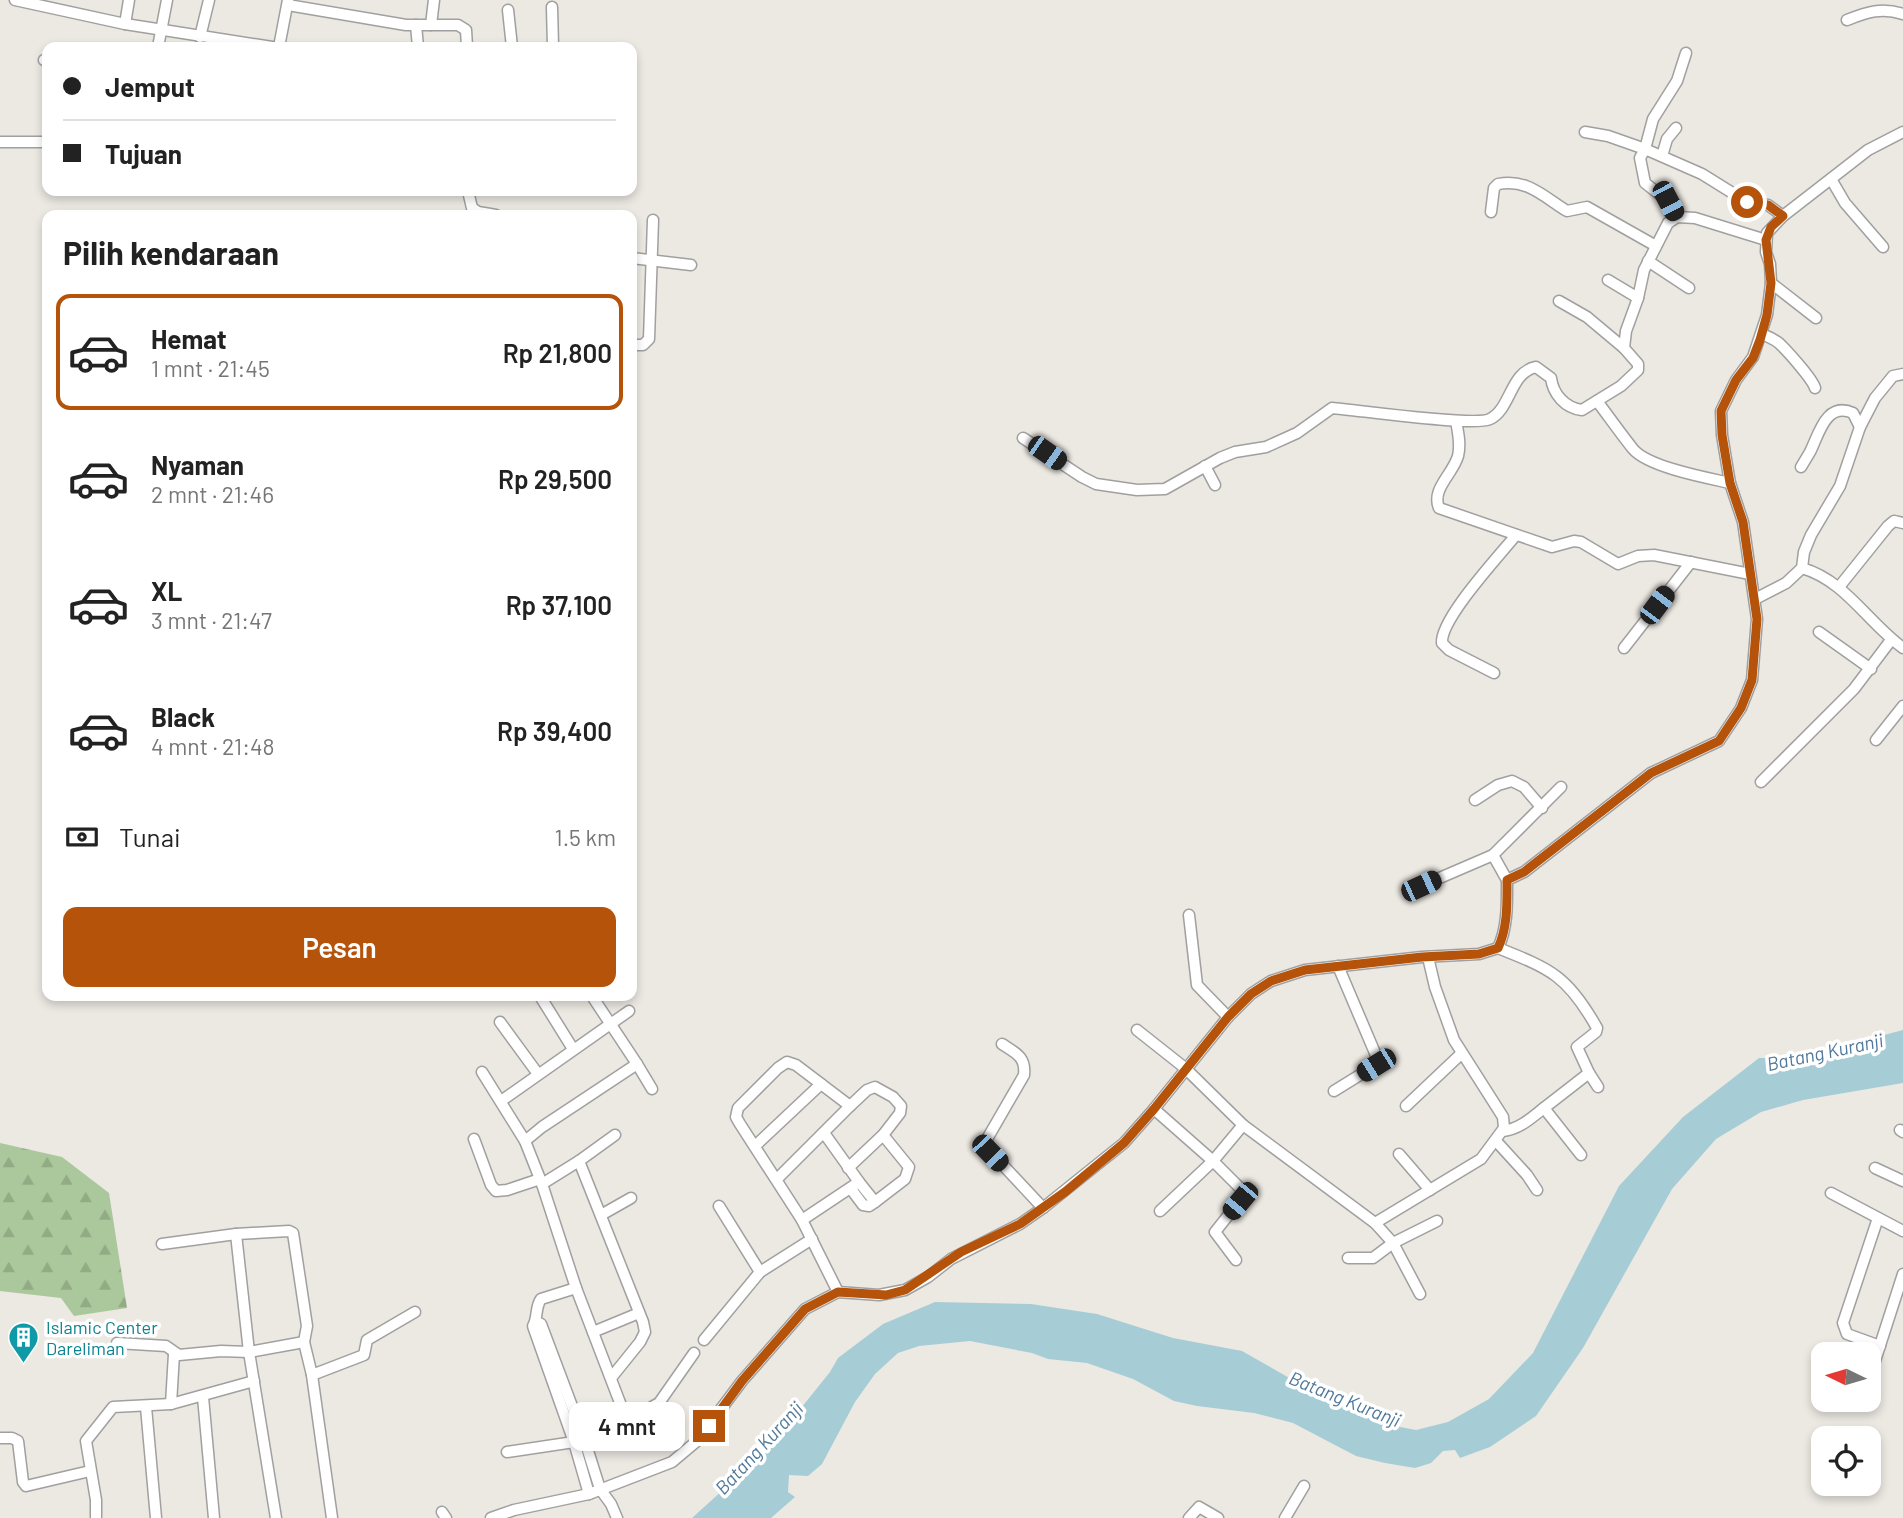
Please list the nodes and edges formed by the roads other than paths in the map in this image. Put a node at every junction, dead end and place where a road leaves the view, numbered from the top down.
1 (15, 0) edge
2 (129, 0) edge
3 (167, 0) edge
4 (209, 0) edge
5 (434, 0) edge
6 (288, 2) edge
7 (552, 7) dead end
8 (508, 10) dead end
9 (1903, 14) edge
10 (1847, 20) dead end
11 (125, 24) junction
12 (416, 25) junction
13 (431, 25) junction
14 (161, 31) junction
15 (200, 37) junction
16 (159, 42) edge
17 (236, 42) edge
18 (280, 42) edge
19 (418, 42) edge
20 (467, 42) edge
21 (511, 42) edge
22 (553, 42) edge
23 (1686, 52) dead end
24 (1676, 128) dead end
25 (1585, 132) dead end
26 (1903, 132) edge
27 (0, 142) edge
28 (42, 142) edge
29 (1645, 149) junction
30 (1662, 156) junction
31 (1830, 179) junction
32 (1491, 212) dead end
33 (1783, 216) junction
34 (1677, 217) junction
35 (653, 220) dead end
36 (1766, 240) junction
37 (1656, 246) junction
38 (1883, 247) dead end
39 (637, 259) edge
40 (651, 260) junction
41 (1648, 261) junction
42 (691, 265) dead end
43 (1608, 280) dead end
44 (1771, 283) junction
45 (1689, 288) dead end
46 (1638, 298) junction
47 (1559, 301) dead end
48 (1816, 318) dead end
49 (1762, 334) junction
50 (637, 345) edge
51 (1624, 348) junction
52 (1903, 374) edge
53 (1815, 388) dead end
54 (1597, 401) junction
55 (1456, 421) junction
56 (1860, 427) junction
57 (1023, 438) dead end
58 (1205, 466) junction
59 (1801, 467) dead end
60 (1730, 483) junction
61 (1215, 485) dead end
62 (1903, 523) edge
63 (1517, 535) junction
64 (1690, 562) junction
65 (1801, 568) junction
66 (1750, 574) junction
67 (1839, 587) junction
68 (1755, 599) junction
69 (1819, 632) dead end
70 (1891, 640) junction
71 (1624, 648) dead end
72 (1903, 648) edge
73 (1871, 669) junction
74 (1494, 673) dead end
75 (1903, 706) edge
76 (1876, 740) dead end
77 (1761, 782) dead end
78 (1561, 787) dead end
79 (1475, 800) dead end
80 (1542, 808) junction
81 (1493, 855) junction
82 (1507, 880) junction
83 (1421, 886) dead end
84 (1189, 915) dead end
85 (1498, 948) junction
86 (1428, 957) junction
87 (1338, 966) junction
88 (543, 1001) edge
89 (595, 1001) edge
90 (629, 1011) dead end
91 (1228, 1017) junction
92 (500, 1022) dead end
93 (611, 1025) junction
94 (1138, 1030) dead end
95 (1002, 1044) dead end
96 (573, 1049) junction
97 (1461, 1054) junction
98 (637, 1064) junction
99 (1185, 1068) junction
100 (482, 1072) dead end
101 (1589, 1073) junction
102 (538, 1074) junction
103 (821, 1084) junction
104 (1598, 1087) dead end
105 (652, 1089) dead end
106 (1334, 1091) dead end
107 (501, 1101) junction
108 (850, 1106) junction
109 (1406, 1106) dead end
110 (1544, 1108) junction
111 (1154, 1109) junction
112 (1243, 1125) junction
113 (1503, 1131) junction
114 (824, 1133) junction
115 (615, 1135) dead end
116 (883, 1135) junction
117 (474, 1139) dead end
118 (525, 1141) junction
119 (1496, 1141) junction
120 (755, 1146) junction
121 (1399, 1154) dead end
122 (1581, 1155) dead end
123 (579, 1161) junction
124 (1213, 1161) junction
125 (848, 1168) junction
126 (1875, 1168) dead end
127 (777, 1179) junction
128 (1903, 1181) edge
129 (541, 1182) junction
130 (855, 1185) junction
131 (1430, 1190) junction
132 (1537, 1190) dead end
133 (1830, 1193) dead end
134 (631, 1198) dead end
135 (719, 1206) dead end
136 (1043, 1208) junction
137 (1160, 1211) dead end
138 (601, 1215) junction
139 (1878, 1218) junction
140 (802, 1220) junction
141 (1437, 1221) dead end
142 (1375, 1223) junction
143 (1903, 1231) edge
144 (236, 1234) junction
145 (812, 1239) junction
146 (1393, 1243) junction
147 (162, 1244) dead end
148 (1348, 1258) dead end
149 (1236, 1260) dead end
150 (760, 1272) junction
151 (1903, 1274) edge
152 (576, 1288) junction
153 (838, 1292) junction
154 (1420, 1294) dead end
155 (415, 1312) dead end
156 (639, 1313) junction
157 (593, 1332) junction
158 (704, 1340) dead end
159 (304, 1342) junction
160 (1869, 1342) edge
161 (117, 1343) dead end
162 (1881, 1343) edge
163 (249, 1352) junction
164 (694, 1353) dead end
165 (174, 1354) junction
166 (312, 1375) junction
167 (611, 1378) junction
168 (254, 1381) junction
169 (203, 1397) junction
170 (171, 1405) junction
171 (146, 1406) junction
172 (627, 1421) junction
173 (0, 1438) edge
174 (579, 1440) junction
175 (507, 1452) dead end
176 (89, 1471) junction
177 (1304, 1486) dead end
178 (600, 1489) junction
179 (589, 1494) junction
180 (96, 1518) edge
181 (156, 1518) edge
182 (214, 1518) edge
183 (276, 1518) edge
184 (332, 1518) edge
185 (491, 1518) edge
186 (617, 1518) edge
187 (1189, 1518) edge
188 (1218, 1518) edge
189 (1285, 1518) edge

1 - 11 street
2 - 11 street
3 - 14 street
4 - 15 street
5 - 13 street
6 - 12 street
6 - 18 street
7 - 22 street
8 - 21 street
9 - 10 street
11 - 14 street
12 - 13 street
12 - 19 street
13 - 20 street
14 - 15 street
14 - 16 street
15 - 17 street
23 - 29 street
24 - 30 street
25 - 29 street
26 - 31 street
27 - 28 street
29 - 30 street
29 - 34 street
30 - 33 street
31 - 33 street
31 - 38 street
32 - 37 street
33 - 36 street
34 - 36 street
34 - 37 street
35 - 40 street
36 - 44 street
37 - 41 street
39 - 40 street
40 - 42 street
40 - 50 street
41 - 45 street
41 - 46 street
43 - 46 street
44 - 48 street
44 - 49 street
46 - 51 street
47 - 51 street
49 - 53 street
49 - 60 street
51 - 54 street
52 - 56 street
54 - 55 street
54 - 60 street
55 - 58 street
55 - 63 street
56 - 59 street
56 - 65 street
57 - 58 street
58 - 61 street
60 - 66 street
62 - 67 street
63 - 64 street
63 - 74 street
64 - 66 street
64 - 71 street
65 - 67 street
65 - 68 street
66 - 68 street
67 - 70 street
68 - 82 street
69 - 73 street
70 - 72 street
70 - 73 street
73 - 77 street
75 - 76 street
78 - 80 street
79 - 80 street
80 - 81 street
81 - 82 street
81 - 83 street
82 - 85 street
84 - 91 street
85 - 86 street
85 - 101 street
86 - 87 street
86 - 97 street
87 - 91 street
87 - 106 street
88 - 96 street
89 - 93 street
90 - 93 street
91 - 99 street
92 - 102 street
93 - 96 street
93 - 98 street
94 - 99 street
95 - 136 street
96 - 102 street
97 - 109 street
97 - 113 street
98 - 105 street
98 - 118 street
99 - 111 street
99 - 112 street
100 - 107 street
101 - 104 street
101 - 110 street
102 - 107 street
103 - 108 street
103 - 120 street
103 - 120 street
107 - 118 street
108 - 114 street
108 - 116 street
110 - 113 street
110 - 122 street
111 - 124 street
111 - 136 street
112 - 124 street
112 - 142 street
113 - 119 street
114 - 125 street
114 - 127 street
115 - 123 street
116 - 125 street
116 - 130 street
117 - 129 street
118 - 129 street
119 - 131 street
119 - 132 street
120 - 127 street
121 - 131 street
123 - 129 street
123 - 138 street
124 - 137 street
124 - 149 street
125 - 130 street
126 - 128 street
127 - 140 street
129 - 152 street
130 - 140 street
131 - 142 street
133 - 139 street
134 - 138 street
135 - 150 street
136 - 153 street
138 - 156 street
139 - 143 street
139 - 160 street
140 - 145 street
141 - 146 street
142 - 146 street
144 - 147 street
144 - 159 street
144 - 163 street
145 - 150 street
145 - 153 street
146 - 148 street
146 - 154 street
150 - 158 street
151 - 162 street
152 - 157 street
152 - 174 street
153 - 178 street
155 - 166 street
156 - 157 street
156 - 167 street
157 - 167 street
159 - 163 street
159 - 166 street
161 - 165 street
163 - 165 street
163 - 168 street
164 - 172 street
165 - 170 street
166 - 184 street
167 - 172 street
168 - 169 street
168 - 183 street
169 - 170 street
169 - 182 street
170 - 171 street
171 - 176 street
171 - 181 street
172 - 174 street
173 - 176 street
174 - 175 street
174 - 178 street
174 - 179 street
176 - 180 street
177 - 189 street
178 - 179 street
178 - 186 street
179 - 185 street
187 - 188 street

